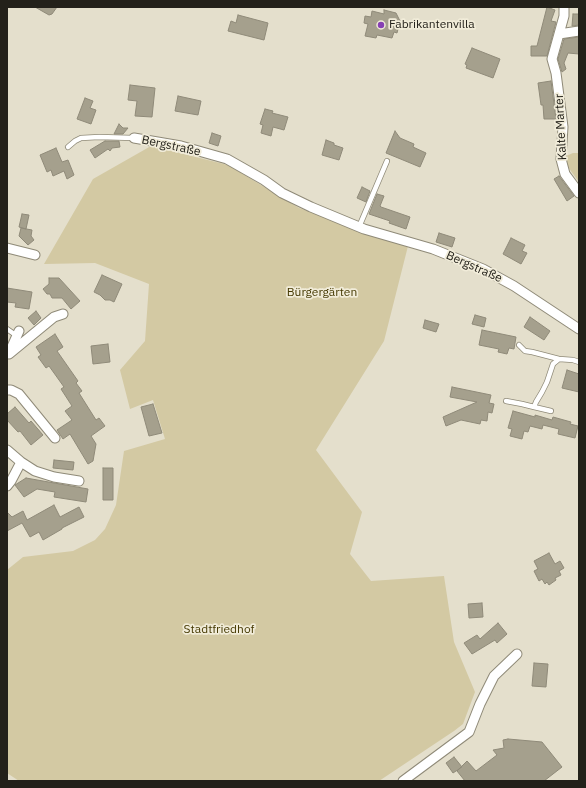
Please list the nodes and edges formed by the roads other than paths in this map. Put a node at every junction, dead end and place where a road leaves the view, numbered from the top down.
1 (564, 7) edge
2 (579, 31) edge
3 (559, 34) junction
4 (134, 138) joint
5 (68, 147) dead end
6 (387, 161) dead end
7 (579, 193) edge
8 (359, 227) junction
9 (7, 248) edge
10 (35, 255) dead end
11 (63, 314) dead end
12 (7, 329) edge
13 (579, 329) edge
14 (18, 334) joint
15 (519, 345) dead end
16 (8, 354) edge
17 (559, 359) junction
18 (579, 362) edge
19 (7, 390) edge
20 (506, 401) dead end
21 (534, 407) junction
22 (551, 411) dead end
23 (56, 438) dead end
24 (7, 450) edge
25 (21, 462) junction
26 (79, 481) dead end
27 (7, 486) edge
28 (517, 654) dead end
29 (403, 781) edge

1 - 3 street, Kalte Marter
2 - 3 street
3 - 7 street, Kalte Marter
4 - 5 lane
4 - 8 street, Bergstraße
6 - 8 lane
8 - 13 street, Bergstraße
9 - 10 street
11 - 16 street
12 - 14 lane
14 - 16 street
15 - 17 lane
17 - 18 lane
17 - 21 lane
19 - 23 street
20 - 21 lane
21 - 22 lane
24 - 25 street
25 - 26 street
25 - 27 street
28 - 29 street

